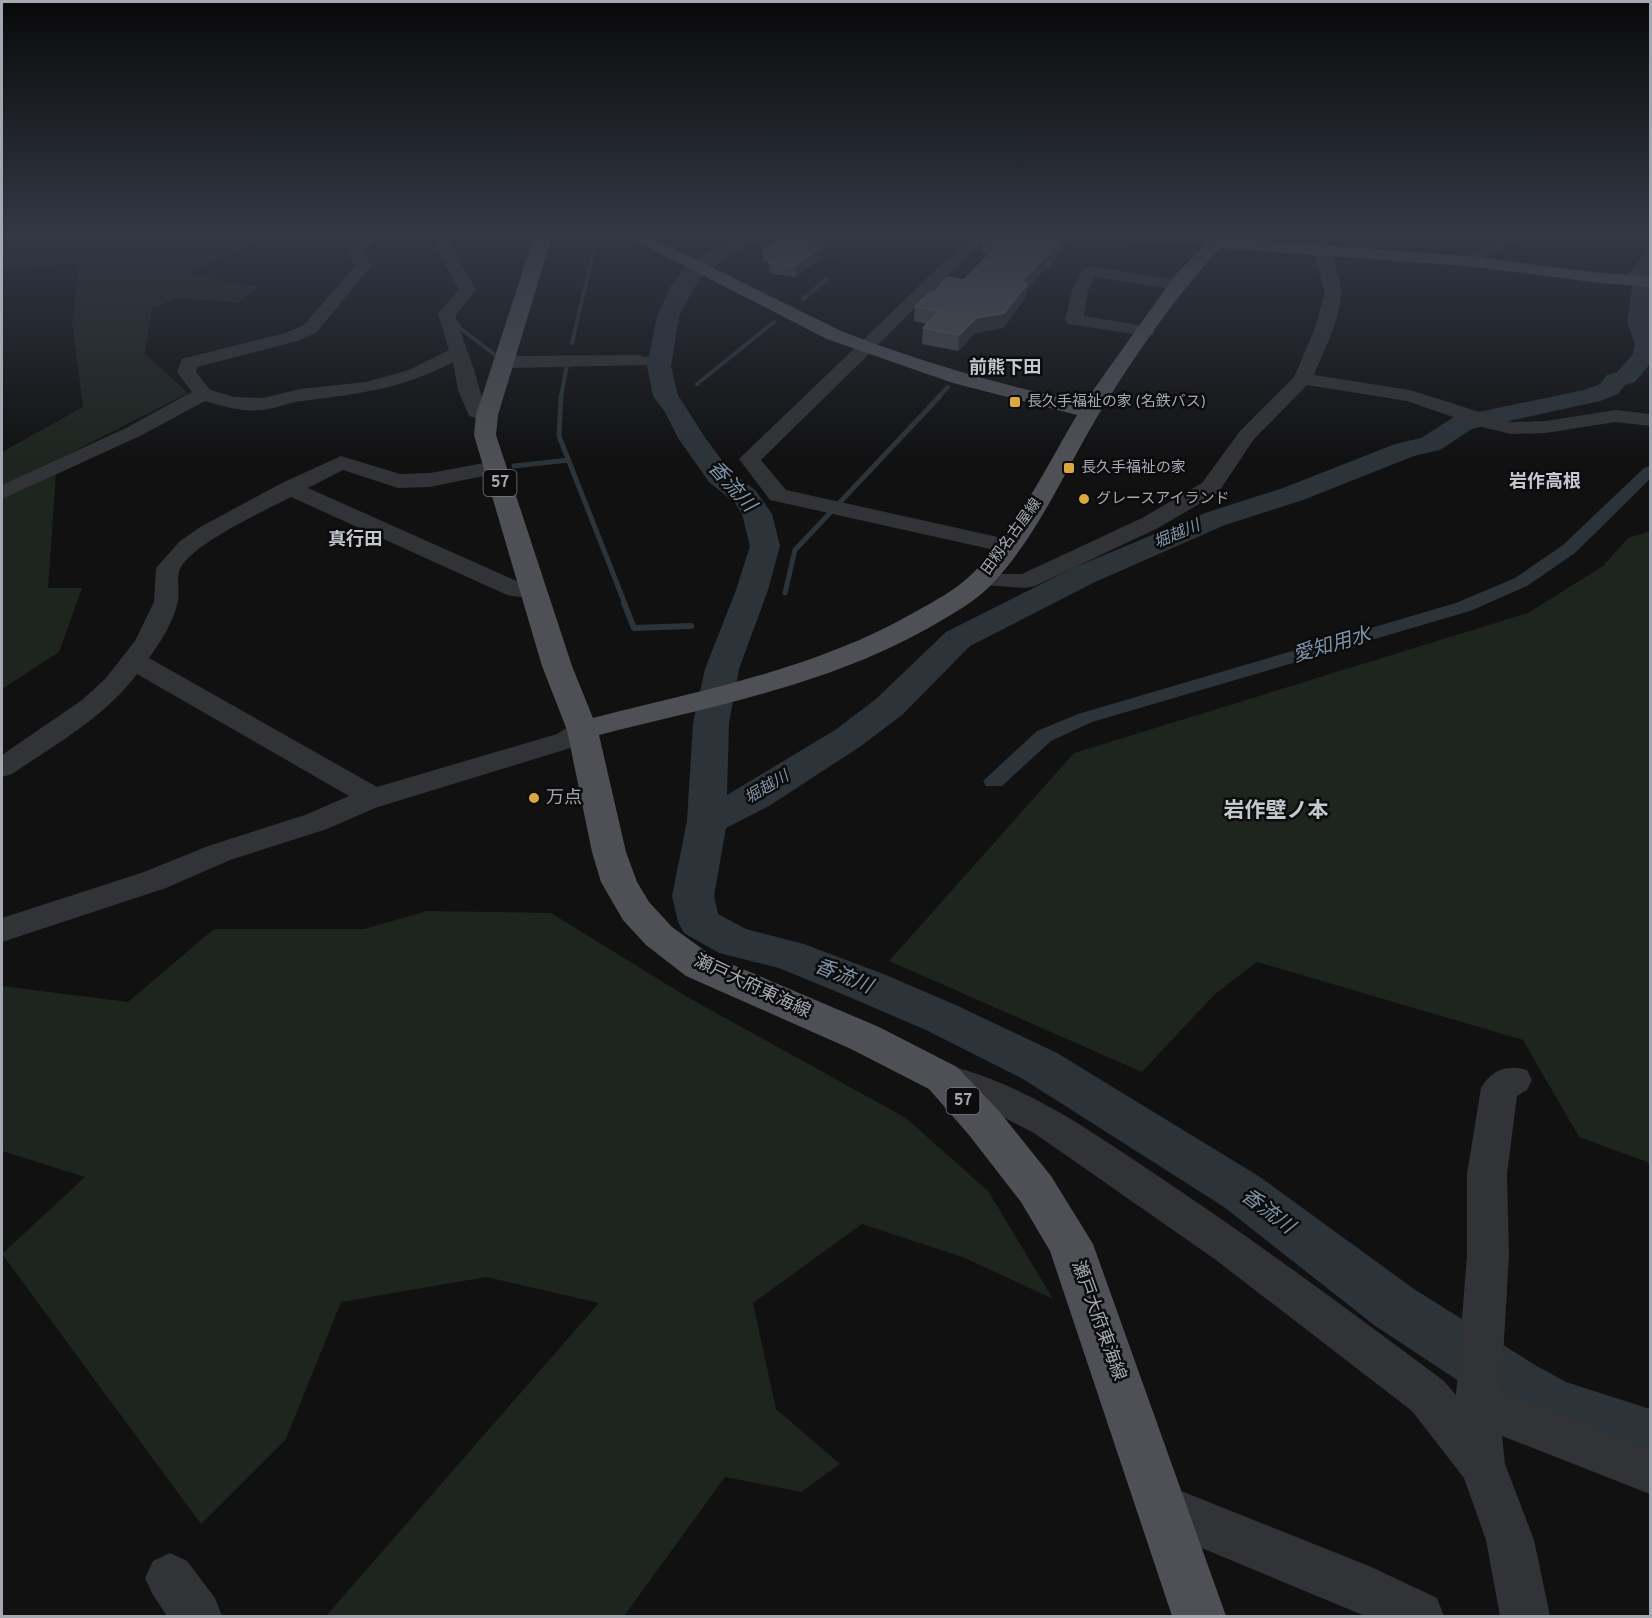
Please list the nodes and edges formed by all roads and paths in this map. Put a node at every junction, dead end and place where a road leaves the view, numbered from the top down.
1 (327, 309) edge
2 (452, 309) edge
3 (522, 309) edge
4 (787, 309) edge
5 (905, 309) edge
6 (1076, 309) edge
7 (1161, 309) edge
8 (1328, 309) edge
9 (1146, 331) junction
10 (869, 344) junction
11 (459, 352) junction
12 (640, 361) dead end
13 (503, 362) junction
14 (1303, 379) junction
15 (203, 394) junction
16 (1092, 408) junction
17 (487, 415) junction
18 (1650, 420) edge
19 (495, 467) junction
20 (290, 488) junction
21 (2, 493) edge
22 (1008, 546) junction
23 (982, 579) junction
24 (534, 592) junction
25 (134, 661) junction
26 (582, 730) junction
27 (2, 768) edge
28 (374, 798) junction
29 (2, 930) edge
30 (943, 1078) junction
31 (1514, 1080) dead end
32 (1478, 1404) junction
33 (1482, 1464) junction
34 (1650, 1471) edge
35 (1161, 1507) junction
36 (1199, 1617) edge
37 (1419, 1617) edge
38 (1525, 1617) edge

1 - 15 street
2 - 11 street
3 - 13 main road, 瀬戸大府東海線 / 57
4 - 10 main road
5 - 10 street
6 - 9 street
7 - 9 main road, 田籾名古屋線
8 - 14 street
9 - 16 main road, 田籾名古屋線
10 - 16 main road
10 - 22 street
11 - 15 street
11 - 17 street
12 - 13 street
13 - 17 main road, 瀬戸大府東海線 / 57
14 - 18 street
14 - 23 street
15 - 21 street
16 - 22 main road, 田籾名古屋線
17 - 19 main road, 瀬戸大府東海線 / 57
19 - 20 street
19 - 24 main road, 瀬戸大府東海線 / 57
20 - 24 street
20 - 25 street
22 - 23 main road, 田籾名古屋線
23 - 26 main road, 田籾名古屋線
24 - 26 main road, 瀬戸大府東海線 / 57
25 - 27 street
25 - 28 street
26 - 28 street
26 - 30 main road, 瀬戸大府東海線 / 57
28 - 29 street
30 - 33 street
30 - 35 main road, 瀬戸大府東海線 / 57
31 - 32 street
32 - 33 street
32 - 34 street
33 - 38 street
35 - 36 main road, 瀬戸大府東海線 / 57
35 - 37 street

